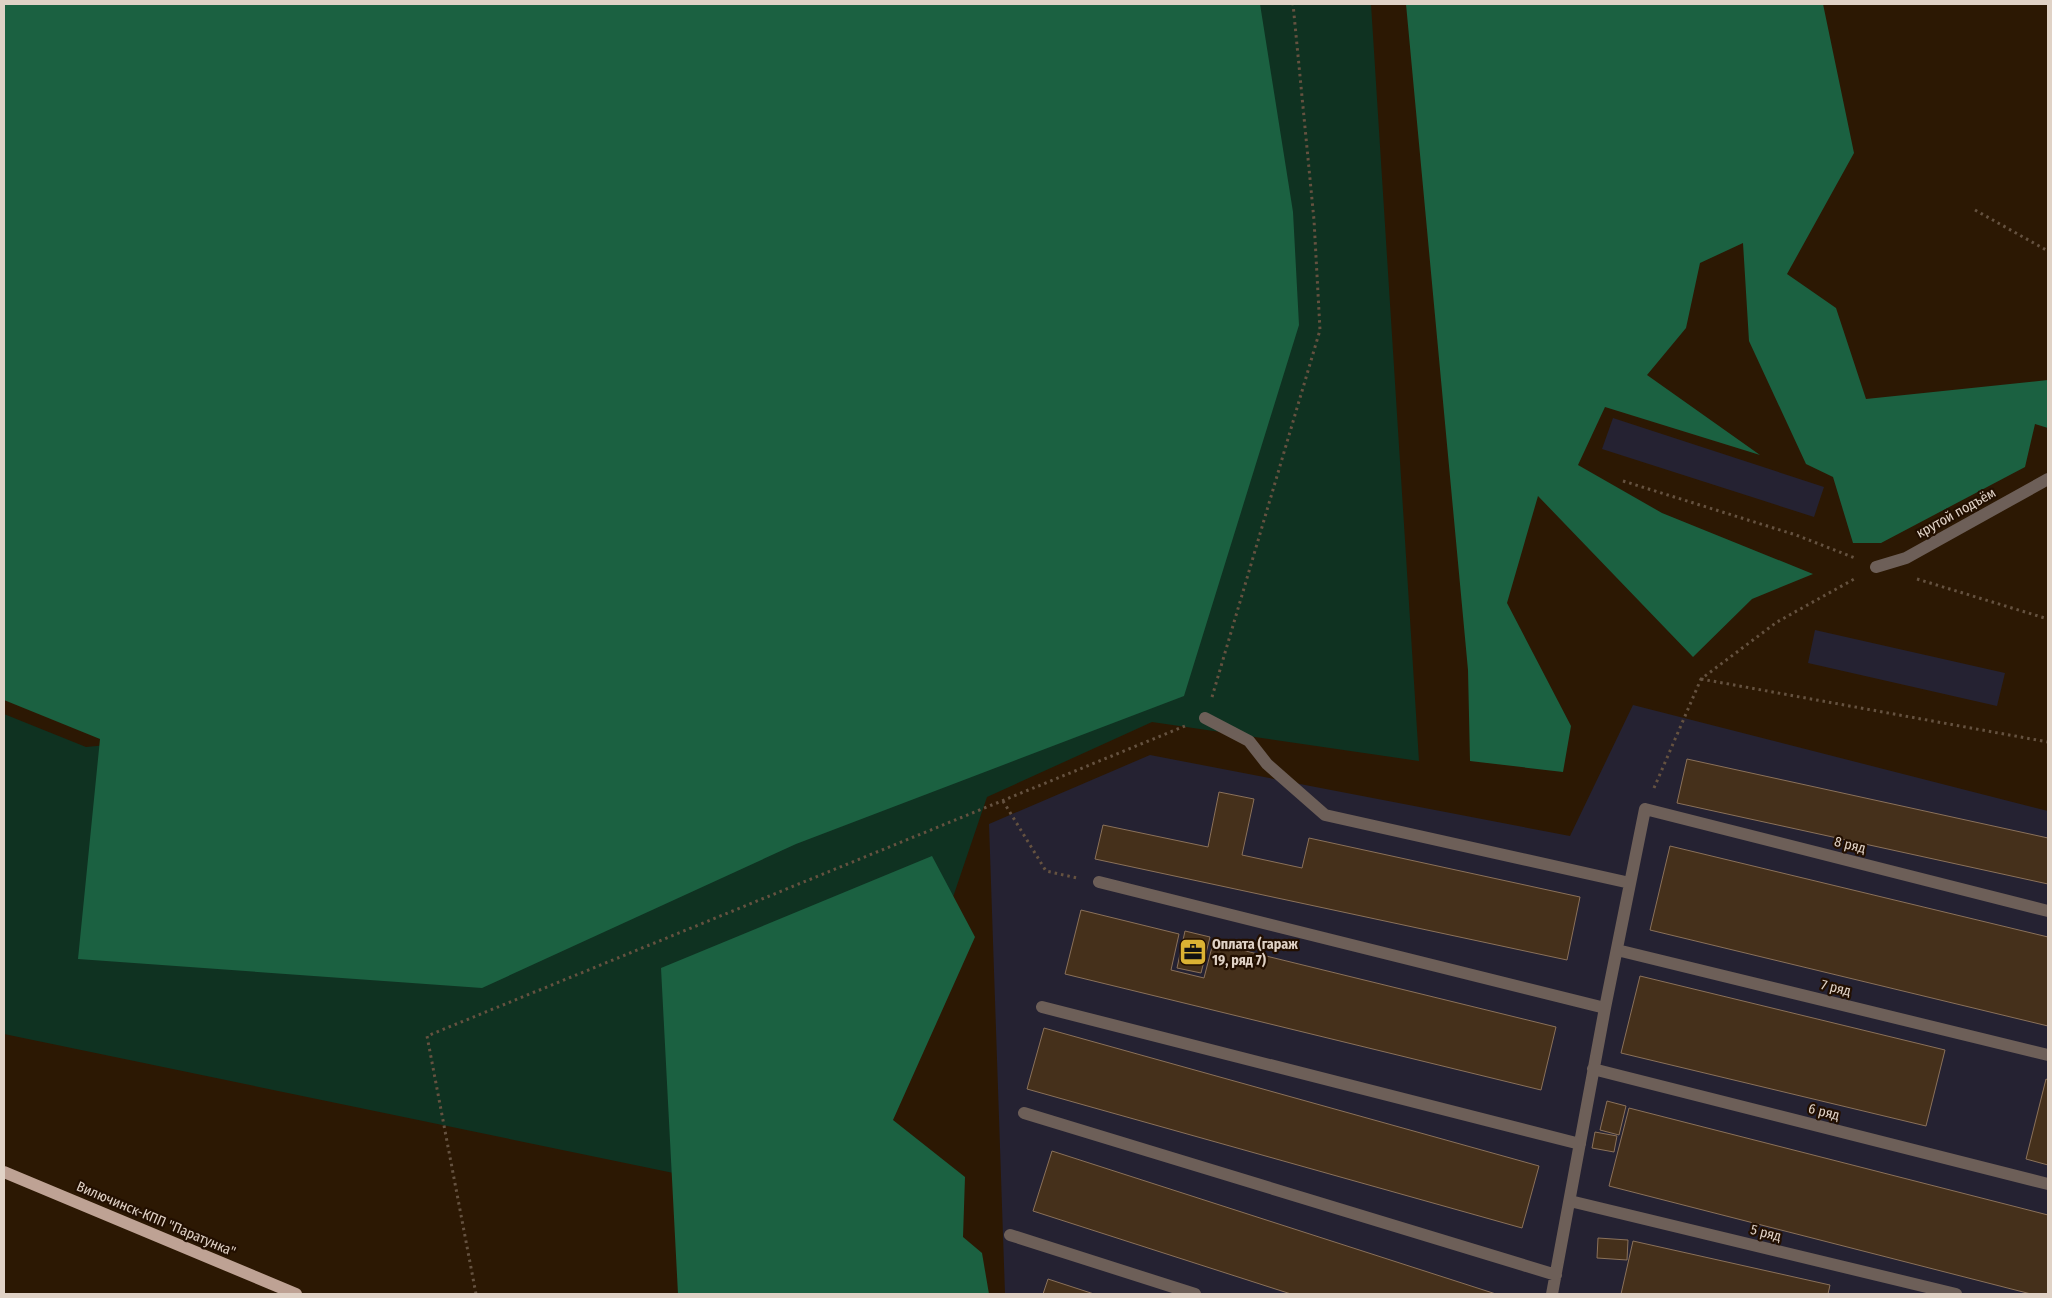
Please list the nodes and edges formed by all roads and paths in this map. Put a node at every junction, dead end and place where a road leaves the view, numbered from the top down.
1 (1293, 4) edge
2 (1976, 210) dead end
3 (2048, 251) edge
4 (2048, 479) edge
5 (1623, 481) dead end
6 (1876, 567) junction
7 (1914, 578) dead end
8 (2048, 619) edge
9 (1701, 678) junction
10 (1205, 718) junction
11 (2048, 742) edge
12 (1003, 801) junction
13 (1645, 809) junction
14 (1099, 882) joint
15 (1630, 883) junction
16 (2048, 911) edge
17 (1617, 950) junction
18 (1042, 1007) dead end
19 (1605, 1008) junction
20 (2048, 1055) edge
21 (1593, 1069) junction
22 (1024, 1113) dead end
23 (1580, 1144) junction
24 (4, 1172) edge
25 (2048, 1184) edge
26 (1570, 1201) junction
27 (1010, 1235) dead end
28 (1556, 1275) junction
29 (296, 1294) edge
30 (476, 1294) edge
31 (1195, 1294) edge
32 (1552, 1294) edge
33 (1956, 1294) edge

1 - 10 path
2 - 3 path
4 - 6 street, крутой подъём
5 - 6 path
6 - 9 path
7 - 8 path
9 - 11 path
9 - 13 path
10 - 12 path
10 - 15 street
12 - 14 path
12 - 30 path
13 - 15 street
13 - 16 street, 8 ряд
14 - 19 street
15 - 17 street
17 - 19 street
17 - 20 street, 7 ряд
18 - 23 street
19 - 21 street
21 - 23 street
21 - 25 street, 6 ряд
22 - 28 street
23 - 26 street
24 - 29 main road, Вилючинск-КПП "Паратунка"
26 - 28 street
26 - 33 street, 5 ряд
27 - 31 street
28 - 32 street

